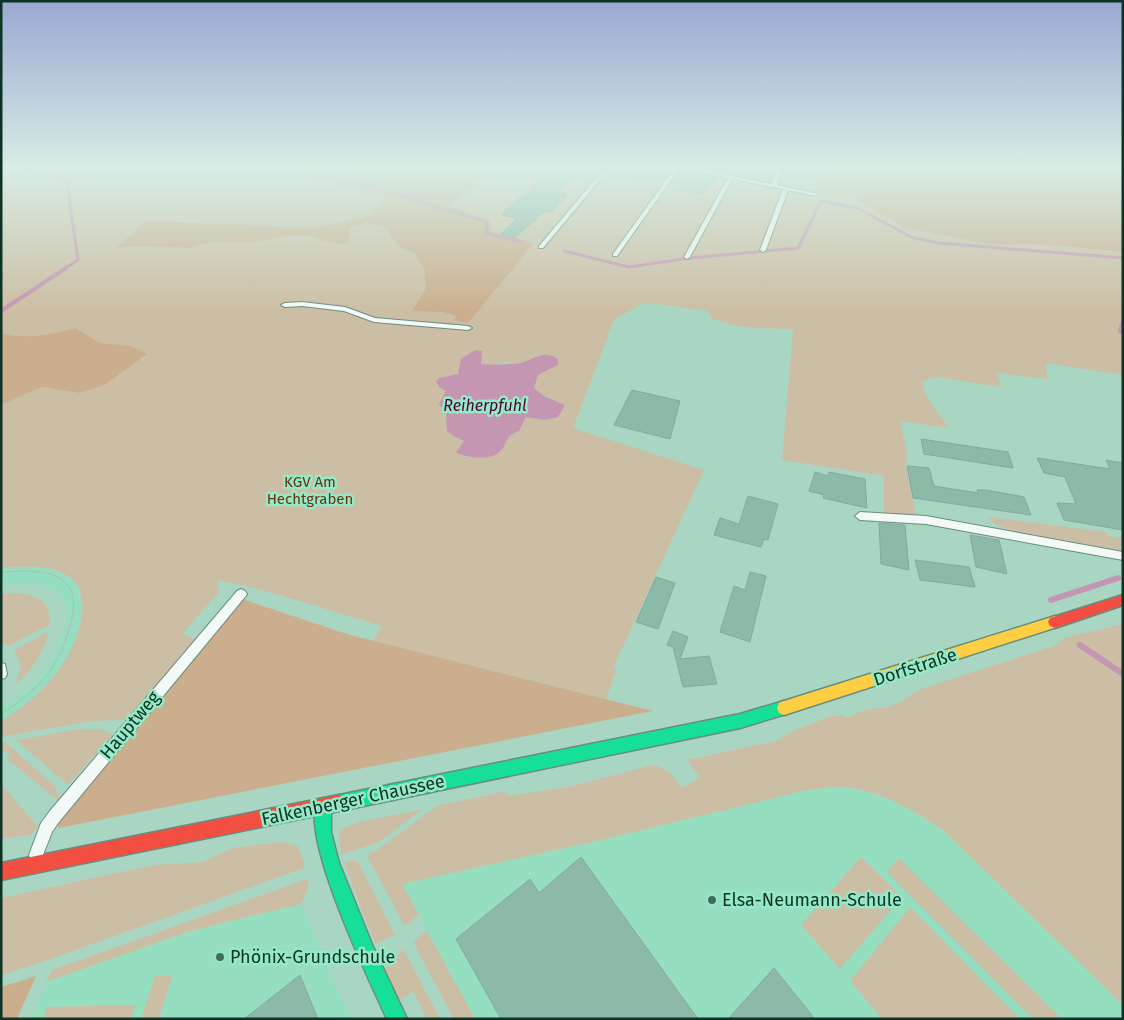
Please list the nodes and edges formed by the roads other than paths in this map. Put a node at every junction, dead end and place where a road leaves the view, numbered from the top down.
1 (567, 217) edge
2 (643, 217) edge
3 (710, 217) edge
4 (775, 217) edge
5 (541, 247) dead end
6 (763, 250) dead end
7 (615, 255) dead end
8 (687, 257) dead end
9 (285, 305) dead end
10 (468, 328) dead end
11 (860, 516) dead end
12 (1123, 556) edge
13 (241, 594) dead end
14 (1123, 600) edge
15 (1, 668) edge
16 (1, 674) edge
17 (705, 727) joint
18 (323, 806) junction
19 (33, 865) junction
20 (1, 872) edge
21 (397, 1019) edge

1 - 5 lane
2 - 7 lane
3 - 8 lane
4 - 6 lane
9 - 10 lane
11 - 12 lane
13 - 19 lane, Hauptweg
14 - 17 main road, Dorfstraße
15 - 16 lane
17 - 18 main road, Falkenberger Chaussee
18 - 19 main road, Falkenberger Chaussee
18 - 21 main road
19 - 20 main road, Falkenberger Chaussee

